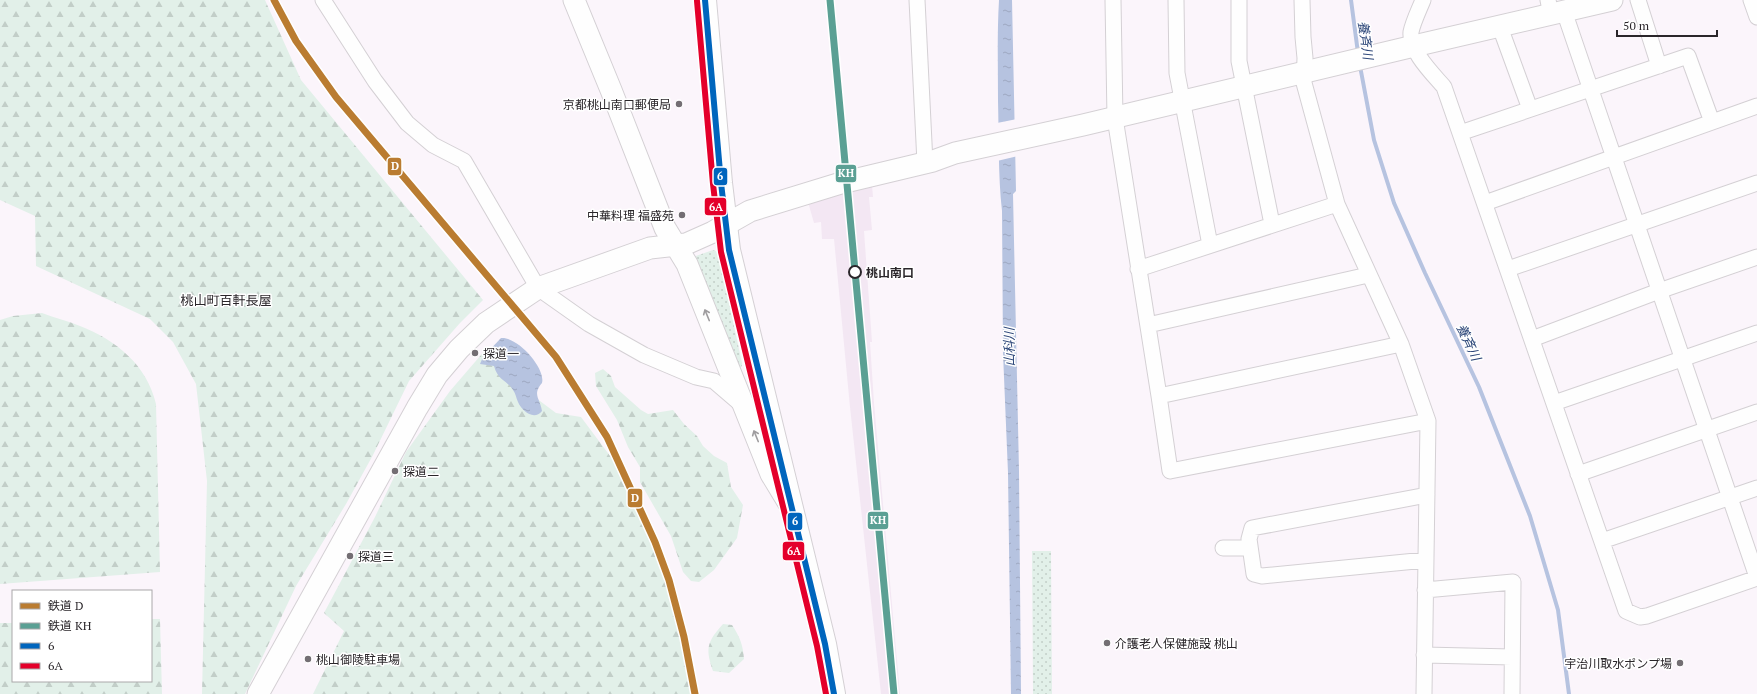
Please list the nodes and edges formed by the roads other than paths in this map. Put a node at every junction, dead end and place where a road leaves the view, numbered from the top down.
1 (324, 0) edge
2 (574, 0) edge
3 (705, 0) edge
4 (917, 0) edge
5 (1113, 0) edge
6 (1176, 0) edge
7 (1239, 0) edge
8 (1302, 0) edge
9 (1423, 0) edge
10 (1612, 0) edge
11 (1638, 0) edge
12 (1751, 0) edge
13 (1554, 9) edge
14 (1757, 17) edge
15 (1500, 27) junction
16 (1414, 46) junction
17 (1659, 66) junction
18 (1304, 72) junction
19 (1245, 87) junction
20 (1591, 88) junction
21 (1183, 102) junction
22 (1757, 106) edge
23 (1530, 109) junction
24 (1114, 118) junction
25 (1712, 122) junction
26 (1460, 133) junction
27 (1614, 157) junction
28 (925, 163) junction
29 (1757, 183) edge
30 (1485, 203) junction
31 (1337, 204) junction
32 (1272, 224) junction
33 (1637, 224) junction
34 (726, 225) junction
35 (675, 244) junction
36 (1210, 246) junction
37 (1757, 257) edge
38 (1138, 269) junction
39 (1508, 269) junction
40 (1368, 275) junction
41 (538, 288) junction
42 (1658, 291) junction
43 (1148, 325) junction
44 (1757, 333) edge
45 (1532, 339) junction
46 (1401, 344) junction
47 (1682, 358) junction
48 (1159, 396) junction
49 (1554, 403) junction
50 (744, 407) junction
51 (1757, 412) edge
52 (1428, 421) junction
53 (1707, 429) junction
54 (1578, 474) junction
55 (1757, 488) edge
56 (1427, 495) junction
57 (1730, 497) junction
58 (792, 508) junction
59 (1602, 541) junction
60 (1223, 548) dead end
61 (1250, 548) junction
62 (1426, 560) junction
63 (1757, 578) edge
64 (1425, 590) junction
65 (1424, 655) junction
66 (1512, 657) junction
67 (258, 694) edge
68 (834, 694) edge
69 (1424, 694) edge
70 (1512, 694) edge

1 - 41 street
2 - 35 street
3 - 34 main road
4 - 28 street
5 - 24 street
6 - 21 street
7 - 19 street
8 - 18 street
9 - 16 street
10 - 13 street
11 - 17 street
12 - 14 street
13 - 15 street
13 - 20 street
15 - 16 street
15 - 23 street
16 - 18 street
16 - 26 street
17 - 20 street
17 - 25 street
18 - 19 street
18 - 31 street
19 - 21 street
19 - 32 street
20 - 23 street
20 - 27 street
21 - 24 street
21 - 36 street
22 - 25 street
23 - 26 street
24 - 28 street
24 - 38 street
25 - 27 street
26 - 30 street
27 - 30 street
27 - 33 street
28 - 34 street
29 - 33 street
30 - 39 street
31 - 32 street
31 - 40 street
32 - 36 street
33 - 39 street
33 - 42 street
34 - 35 street
34 - 58 main road
35 - 41 street
50 -> 35 street
36 - 38 street
37 - 42 street
38 - 43 street
39 - 45 street
40 - 43 street
40 - 46 street
41 - 50 street
41 - 67 street
42 - 45 street
42 - 47 street
43 - 48 street
44 - 47 street
45 - 49 street
46 - 48 street
46 - 52 street
47 - 49 street
47 - 53 street
48 - 52 street
49 - 54 street
58 -> 50 street
51 - 53 street
52 - 56 street
53 - 54 street
53 - 57 street
54 - 59 street
55 - 57 street
56 - 61 street
56 - 62 street
57 - 59 street
57 - 63 street
58 - 68 main road
59 - 63 street
60 - 61 street
61 - 62 street
62 - 64 street
64 - 65 street
64 - 66 street
65 - 66 street
65 - 69 street
66 - 70 street

